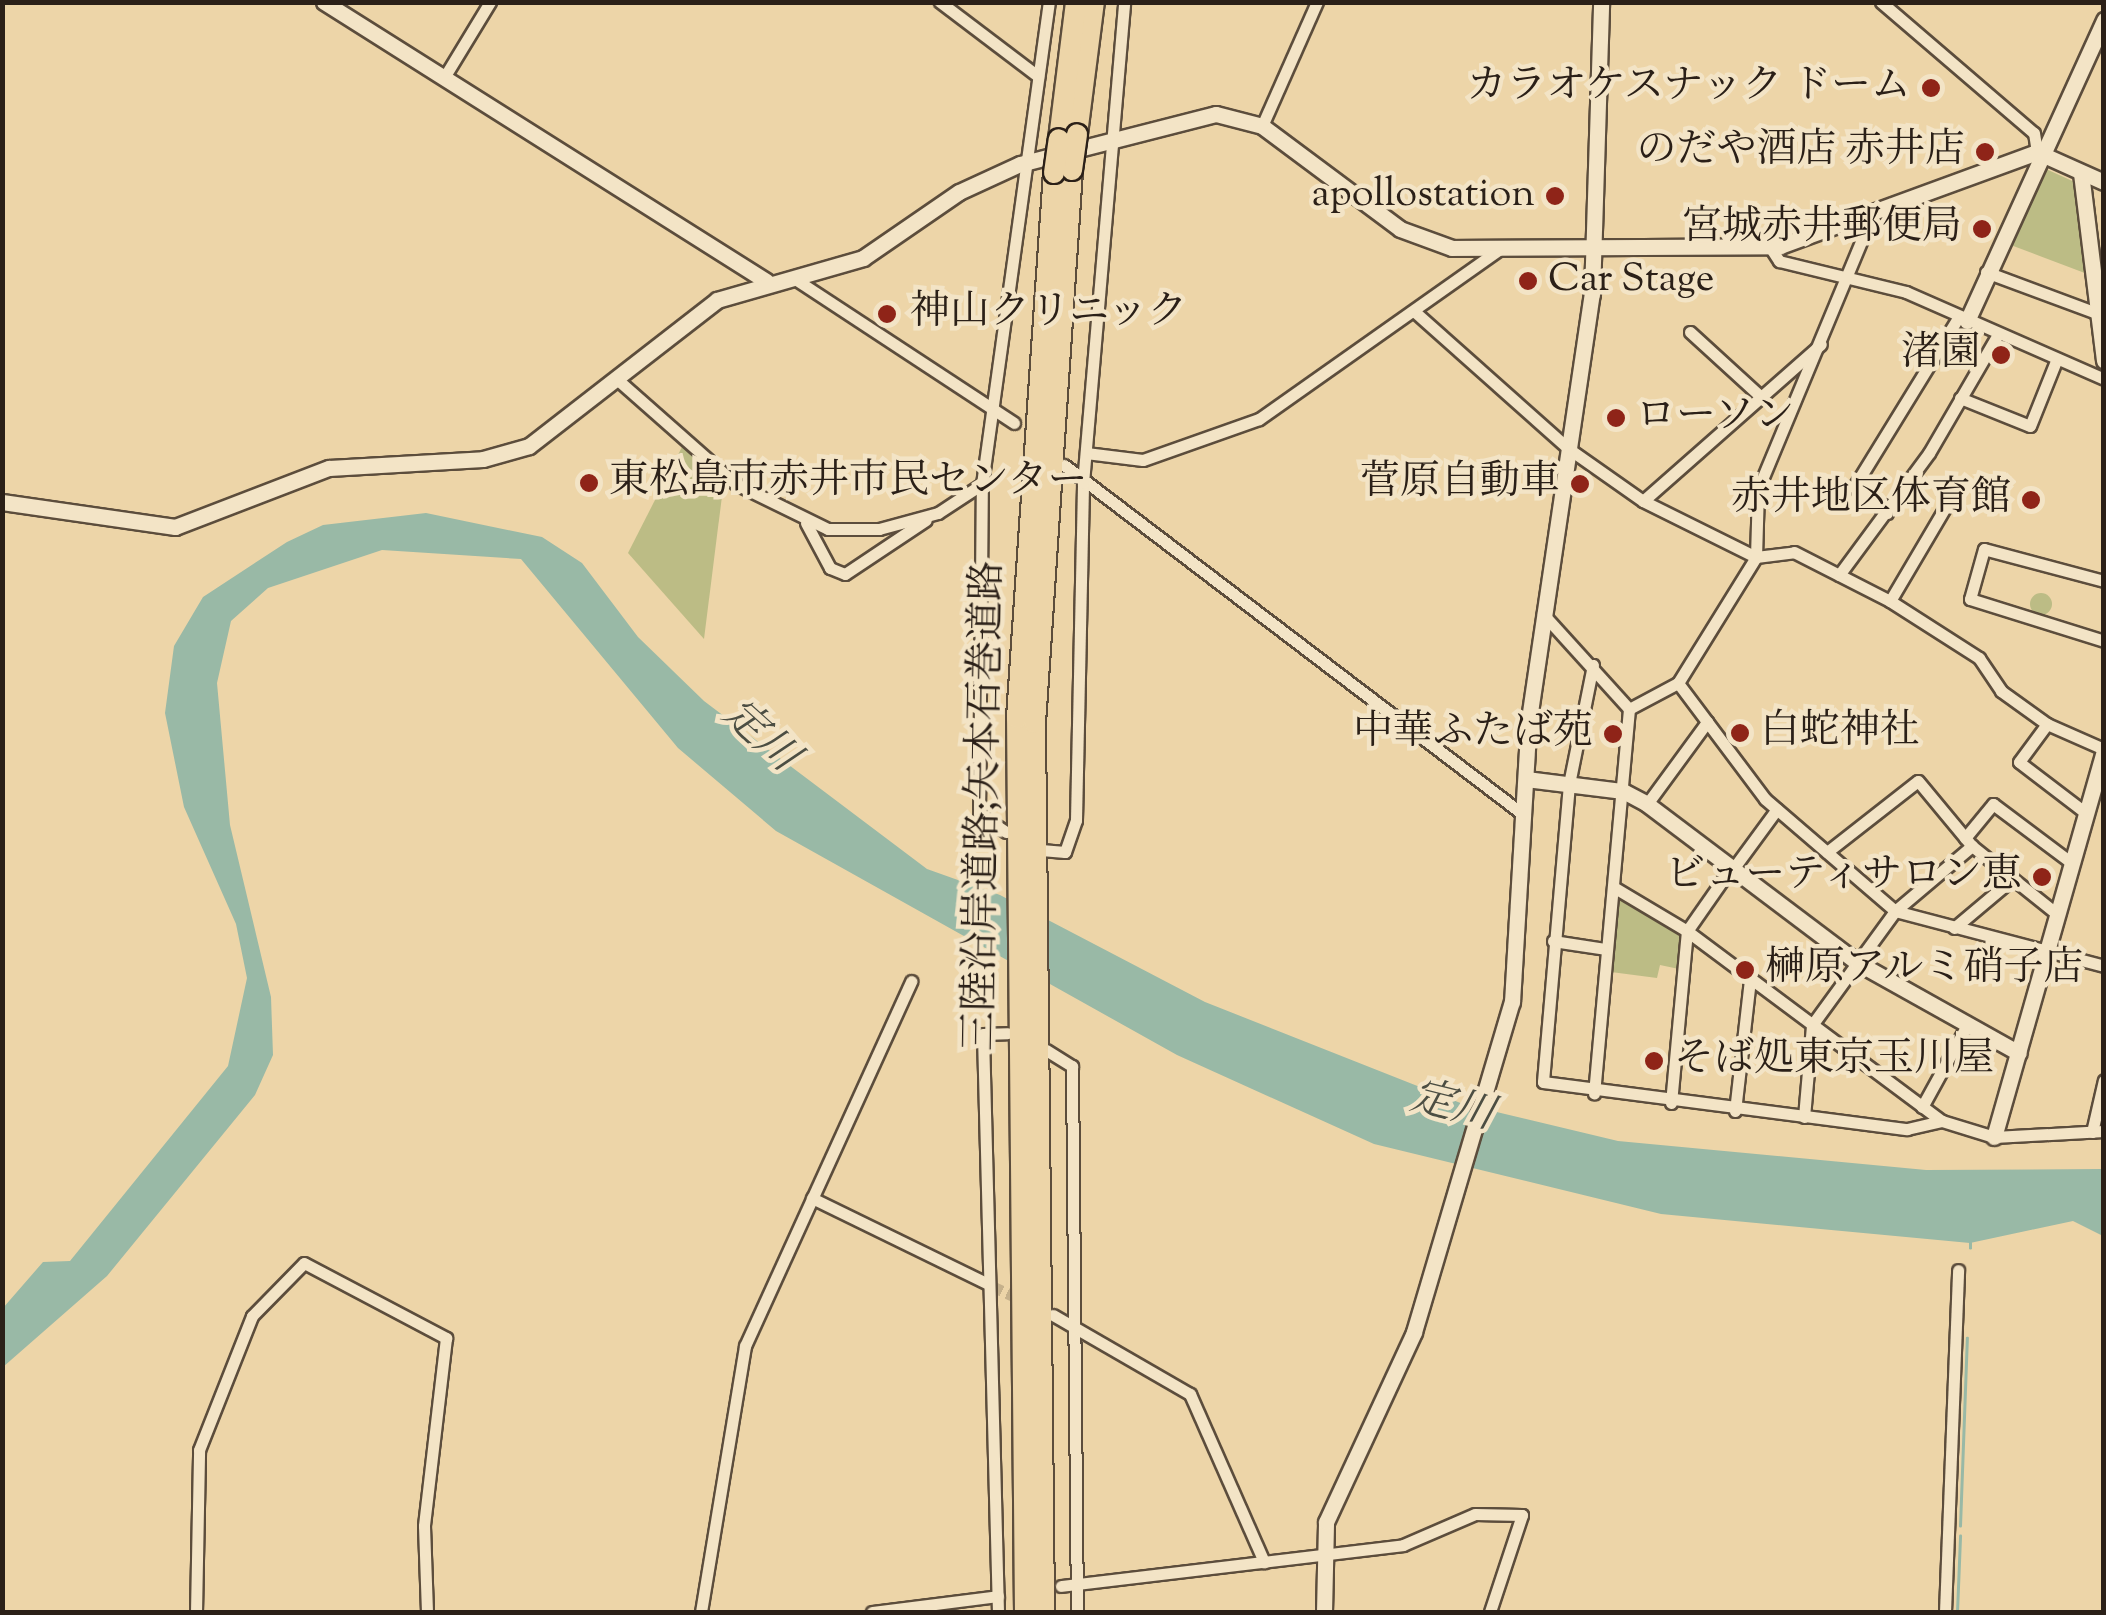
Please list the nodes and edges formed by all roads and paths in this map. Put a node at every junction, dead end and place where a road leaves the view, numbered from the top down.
1 (324, 2) edge
2 (490, 2) edge
3 (940, 2) edge
4 (1049, 2) edge
5 (1076, 2) edge
6 (1094, 2) edge
7 (1124, 2) edge
8 (1316, 2) edge
9 (1601, 2) edge
10 (1883, 3) edge
11 (2104, 20) edge
12 (446, 76) junction
13 (1038, 76) junction
14 (1262, 126) junction
15 (1068, 136) junction
16 (1110, 140) junction
17 (2038, 152) junction
18 (1020, 164) junction
19 (2081, 173) junction
20 (2104, 182) edge
21 (1876, 207) junction
22 (1594, 244) junction
23 (1770, 247) junction
24 (1500, 249) junction
25 (1986, 272) junction
26 (1848, 276) junction
27 (796, 279) junction
28 (766, 281) junction
29 (1415, 312) junction
30 (2099, 314) junction
31 (1962, 320) junction
32 (1690, 332) dead end
33 (1996, 336) junction
34 (1821, 344) junction
35 (2056, 361) junction
36 (2104, 361) edge
37 (2104, 380) edge
38 (619, 381) junction
39 (1758, 394) junction
40 (1960, 398) junction
41 (995, 408) junction
42 (1014, 423) dead end
43 (1569, 449) junction
44 (1086, 453) junction
45 (1064, 465) dead end
46 (1083, 483) junction
47 (982, 484) junction
48 (2, 502) edge
49 (1643, 502) junction
50 (1946, 506) dead end
51 (938, 513) junction
52 (1887, 513) junction
53 (806, 523) junction
54 (1756, 557) junction
55 (1839, 575) junction
56 (2104, 581) edge
57 (1890, 601) junction
58 (1543, 614) junction
59 (2104, 641) edge
60 (1593, 665) junction
61 (1678, 684) junction
62 (1629, 709) junction
63 (1707, 722) junction
64 (2047, 724) junction
65 (2104, 750) edge
66 (1526, 779) junction
67 (1570, 784) junction
68 (1623, 791) junction
69 (1647, 804) junction
70 (2094, 806) edge
71 (1777, 810) junction
72 (1524, 815) junction
73 (1968, 842) junction
74 (1024, 844) junction
75 (1827, 852) junction
76 (2072, 863) junction
77 (1732, 869) junction
78 (2011, 880) junction
79 (1615, 888) junction
80 (1895, 910) junction
81 (2058, 915) junction
82 (1954, 928) junction
83 (1688, 930) junction
84 (1553, 942) junction
85 (1606, 949) junction
86 (2046, 953) junction
87 (1858, 963) junction
88 (2104, 966) edge
89 (1750, 979) junction
90 (912, 982) dead end
91 (1967, 1024) junction
92 (1812, 1025) junction
93 (1026, 1038) junction
94 (2018, 1052) junction
95 (2104, 1080) edge
96 (1594, 1093) junction
97 (1671, 1103) junction
98 (1922, 1107) junction
99 (1735, 1112) junction
100 (1804, 1118) junction
101 (1942, 1122) junction
102 (2098, 1132) edge
103 (1994, 1138) junction
104 (812, 1198) junction
105 (1958, 1270) dead end
106 (988, 1284) junction
107 (1052, 1314) dead end
108 (1070, 1323) junction
109 (1320, 1556) junction
110 (1264, 1562) junction
111 (1077, 1584) junction
112 (1061, 1586) dead end
113 (998, 1596) junction
114 (196, 1612) edge
115 (427, 1612) edge
116 (700, 1612) edge
117 (872, 1612) edge
118 (998, 1612) edge
119 (1025, 1612) edge
120 (1044, 1612) edge
121 (1077, 1612) edge
122 (1324, 1612) edge
123 (1490, 1612) edge
124 (1945, 1612) edge

1 - 12 street
2 - 12 street
3 - 13 street
4 - 13 street
5 - 15 highway, 三陸沿岸道路;矢本石巻道路
6 - 15 highway, 三陸沿岸道路;矢本石巻道路
7 - 16 street
8 - 14 street
9 - 22 street
10 - 17 street
11 - 17 street
12 - 28 street
13 - 18 street
14 - 16 street
14 - 24 street
15 - 74 highway, 三陸沿岸道路;矢本石巻道路, bridge
16 - 18 street
16 - 44 street
17 - 19 street
17 - 21 street
17 - 25 street
18 - 27 street
18 - 41 street
19 - 20 street
19 - 30 street
21 - 23 street
21 - 26 street
22 - 23 street
22 - 24 street
22 - 43 street
23 - 26 street
24 - 29 street
25 - 30 street
25 - 31 street
26 - 31 street
26 - 34 street
27 - 28 street
27 - 41 street
28 - 38 street
29 - 43 street
29 - 44 street
30 - 36 street
31 - 33 street
31 - 52 street
32 - 39 street
33 - 35 street
33 - 40 street
34 - 39 street
34 - 54 street
35 - 37 street
35 - 40 street
38 - 48 street
38 - 53 street
39 - 49 street
40 - 52 street
41 - 42 street
41 - 47 street
43 - 49 street
43 - 58 street
44 - 46 street
45 - 46 street
46 - 72 street
46 - 74 street
47 - 51 street
47 - 74 street
49 - 54 street
50 - 57 street
51 - 53 street
51 - 53 street
52 - 55 street
54 - 55 street
54 - 61 street
55 - 57 street
56 - 59 street
57 - 64 street
58 - 60 street
58 - 66 street
60 - 62 street
60 - 67 street
61 - 62 street
61 - 63 street
62 - 68 street
63 - 69 street
63 - 71 street
64 - 65 street
64 - 70 street
65 - 70 street
66 - 67 street
66 - 72 street
67 - 68 street
67 - 84 street
68 - 69 street
68 - 79 street
69 - 77 street
70 - 76 street
71 - 75 street
71 - 77 street
72 - 109 street
73 - 75 street
73 - 76 street
73 - 78 street
73 - 80 street
74 - 93 highway, 三陸沿岸道路;矢本石巻道路
75 - 80 street
76 - 81 street
77 - 83 street
77 - 87 street
78 - 81 street
78 - 82 street
79 - 83 street
79 - 85 street
80 - 82 street
80 - 87 street
81 - 86 street
82 - 86 street
83 - 89 street
83 - 97 street
84 - 85 street
84 - 96 street
85 - 96 street
86 - 88 street
86 - 94 street
87 - 91 street
87 - 92 street
89 - 92 street
89 - 99 street
90 - 104 street
91 - 94 street
91 - 98 street
92 - 98 street
92 - 100 street
93 - 106 street
93 - 108 street
93 - 119 highway, 三陸沿岸道路;矢本石巻道路
93 - 120 highway, 三陸沿岸道路;矢本石巻道路
94 - 103 street
95 - 102 street
96 - 97 street
97 - 99 street
98 - 101 street
99 - 100 street
100 - 101 street
101 - 103 street
102 - 103 street
104 - 106 street
104 - 116 street
105 - 124 street
106 - 113 street
107 - 108 street
108 - 110 street
108 - 111 street
109 - 110 street
109 - 122 street
109 - 123 street
110 - 111 street
111 - 112 street
111 - 121 street
113 - 117 street
113 - 118 street
114 - 115 street

